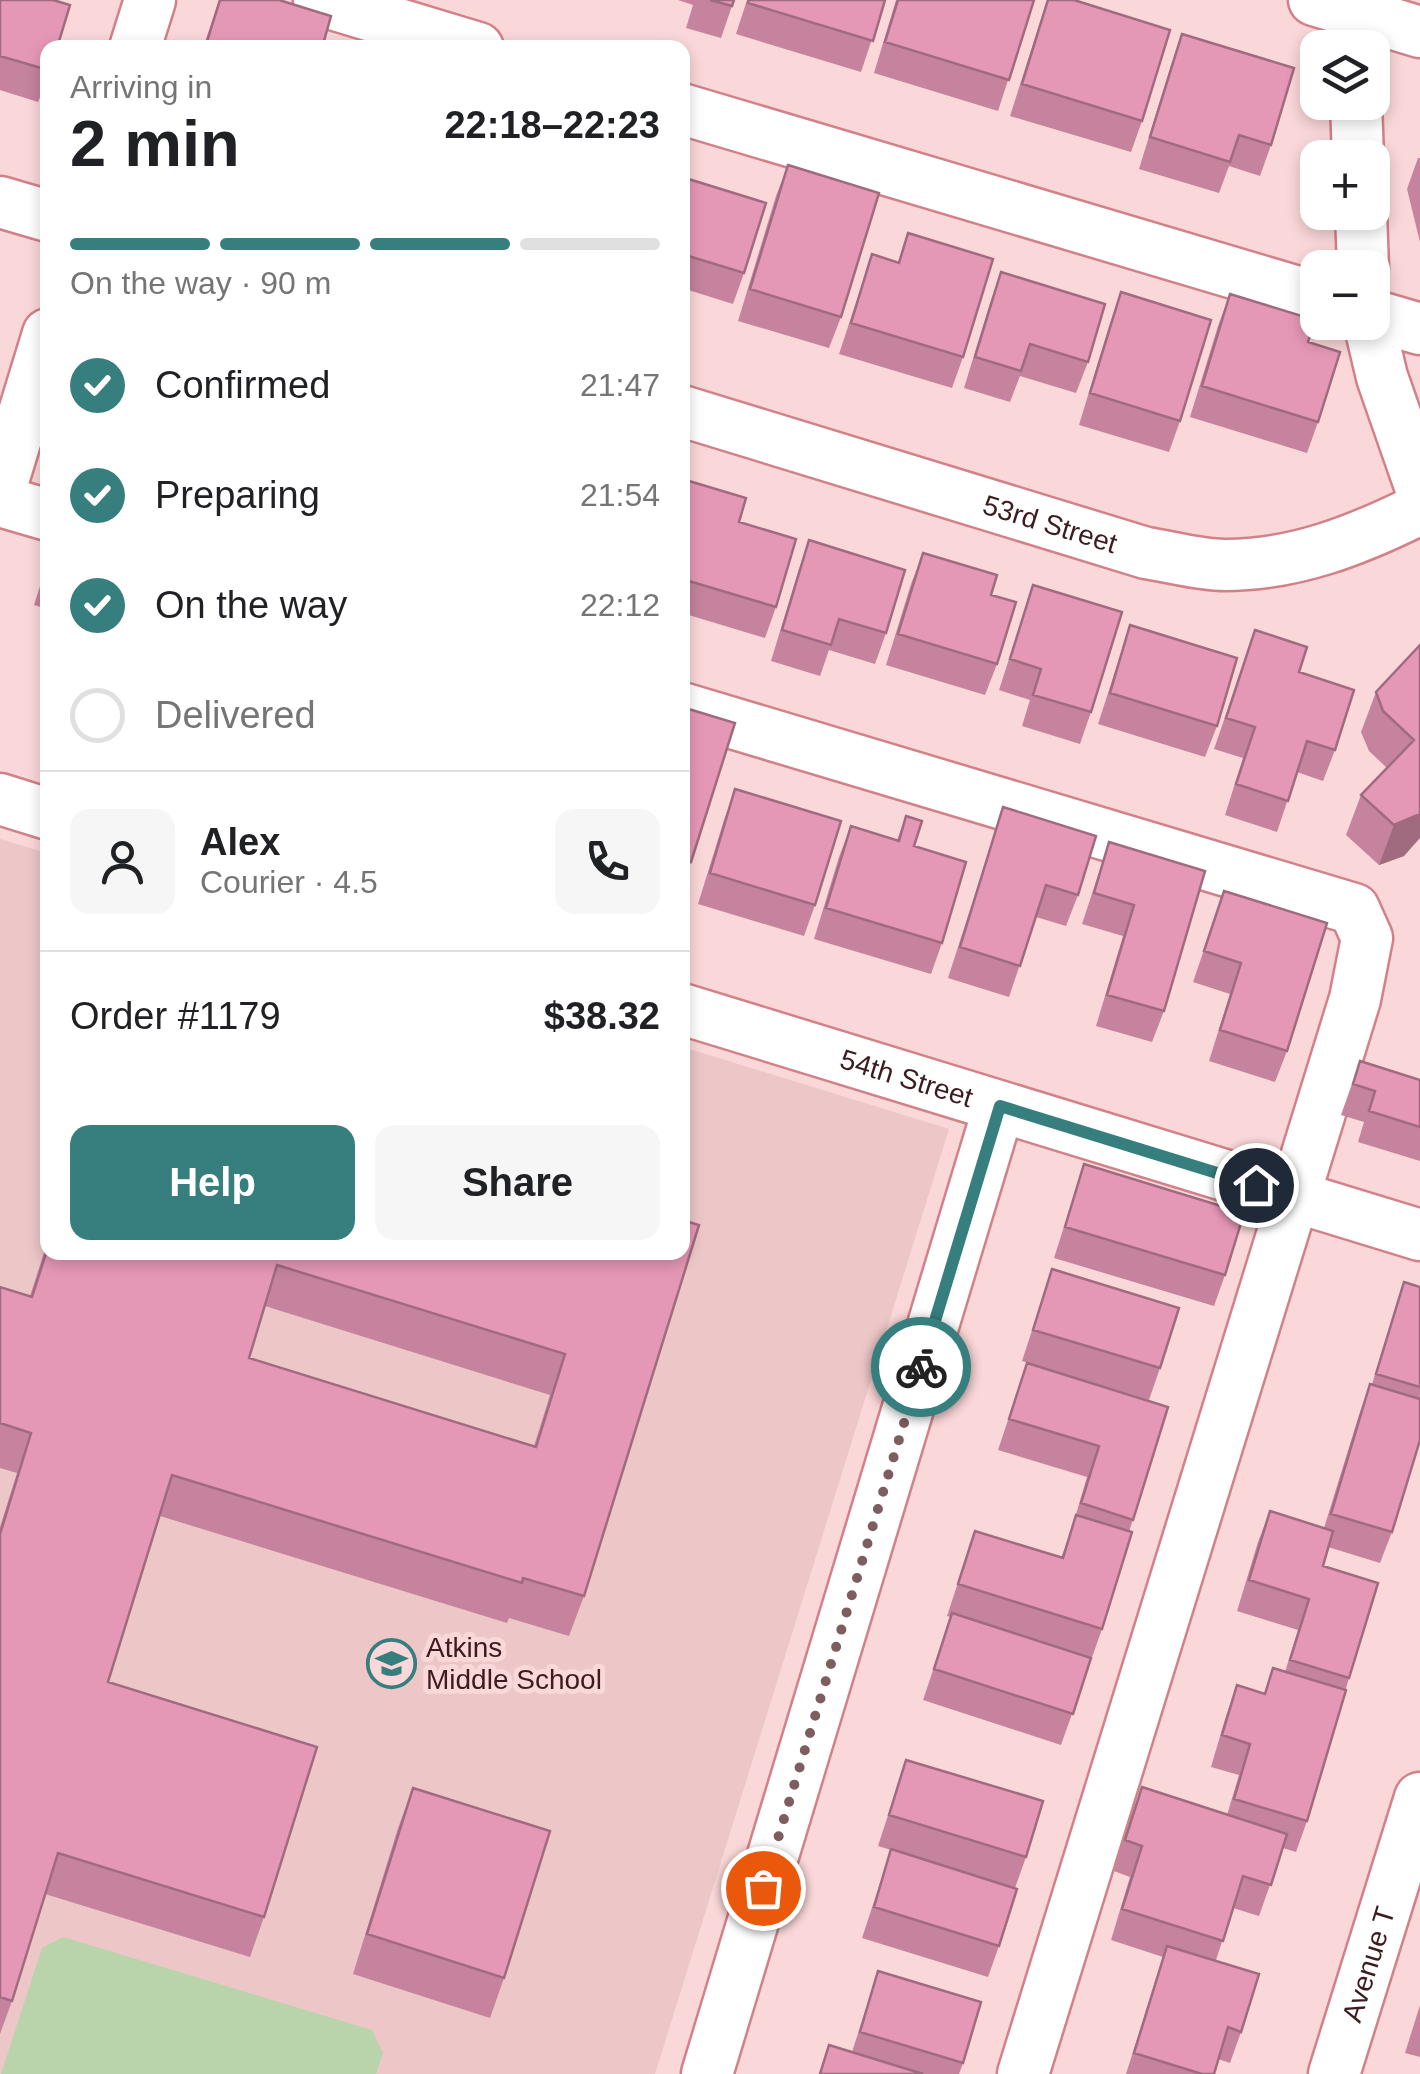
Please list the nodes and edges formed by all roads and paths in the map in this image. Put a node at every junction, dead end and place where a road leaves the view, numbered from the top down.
1 (150, 0) edge
2 (319, 0) edge
3 (1344, 15) edge
4 (1420, 32) edge
5 (138, 40) edge
6 (452, 40) edge
7 (690, 110) edge
8 (0, 202) edge
9 (40, 214) edge
10 (1300, 293) edge
11 (1390, 320) edge
12 (1420, 329) edge
13 (1373, 340) edge
14 (40, 360) edge
15 (690, 413) edge
16 (1420, 486) edge
17 (0, 491) edge
18 (0, 501) edge
19 (1420, 510) edge
20 (40, 514) edge
21 (690, 710) edge
22 (0, 799) edge
23 (40, 812) edge
24 (690, 1011) edge
25 (1000, 1106) junction
26 (1292, 1196) junction
27 (1420, 1235) edge
28 (1417, 1819) edge
29 (707, 2074) edge
30 (1023, 2074) edge
31 (1334, 2074) edge

1 - 5 street
2 - 6 street
3 - 4 street
7 - 10 street
8 - 9 street
11 - 12 street
13 - 16 street
14 - 17 street
15 - 19 street, 53rd Street
18 - 20 street
21 - 26 street
22 - 23 street
24 - 25 street, 54th Street
25 - 26 street, 54th Street
25 - 29 street
26 - 27 street, 54th Street
26 - 30 street
28 - 31 street, Avenue T

